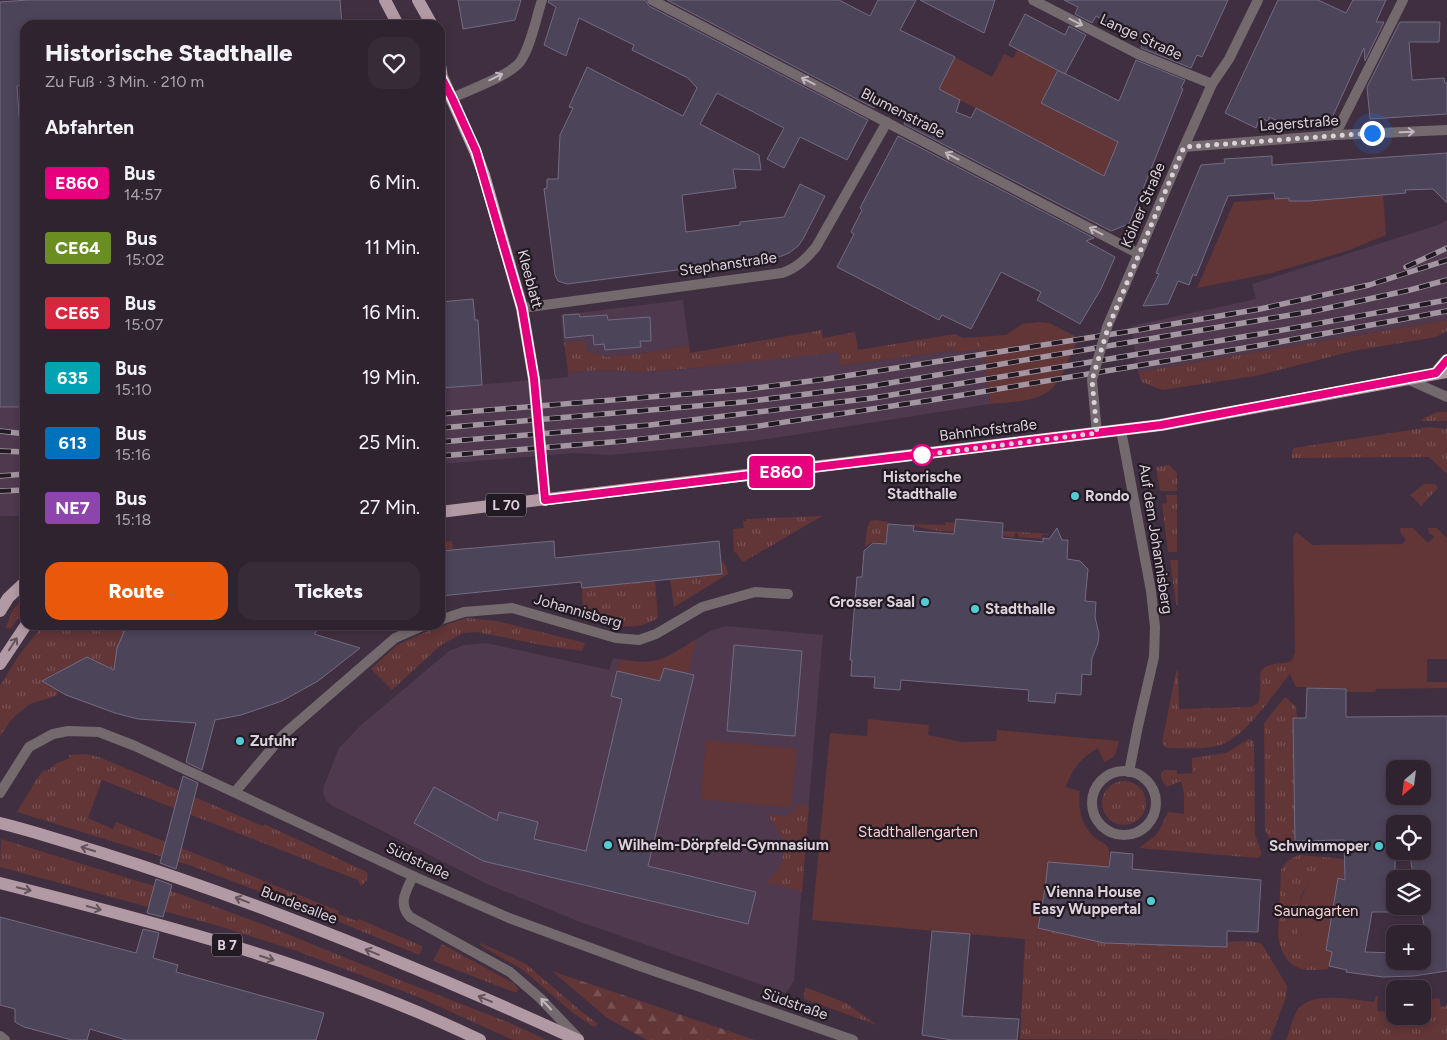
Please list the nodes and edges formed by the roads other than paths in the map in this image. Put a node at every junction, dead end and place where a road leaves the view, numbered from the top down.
1 (385, 0) edge
2 (418, 0) edge
3 (542, 0) edge
4 (652, 0) edge
5 (1033, 0) edge
6 (1258, 0) edge
7 (1403, 0) edge
8 (395, 20) edge
9 (429, 20) edge
10 (445, 81) edge
11 (1212, 84) junction
12 (452, 98) junction
13 (887, 122) junction
14 (1447, 130) edge
15 (1335, 135) junction
16 (1184, 147) junction
17 (1139, 254) junction
18 (522, 308) junction
19 (1447, 360) edge
20 (1442, 373) edge
21 (1407, 379) junction
22 (1447, 396) edge
23 (1121, 430) junction
24 (1097, 433) junction
25 (545, 500) junction
26 (445, 511) edge
27 (20, 587) edge
28 (788, 594) dead end
29 (0, 611) edge
30 (445, 618) edge
31 (23, 630) edge
32 (413, 630) edge
33 (0, 664) edge
34 (1129, 772) junction
35 (235, 792) junction
36 (0, 793) edge
37 (2, 823) edge
38 (413, 876) junction
39 (0, 883) edge
40 (0, 1036) edge
41 (5, 1040) edge
42 (480, 1040) edge
43 (579, 1040) edge
44 (853, 1040) edge

1 - 8 main road
2 - 9 main road
12 -> 3 street
13 -> 4 street, Blumenstraße
5 -> 11 street, Lange Straße
6 - 11 street, Kölner Straße
7 - 15 street
10 - 12 main road, Kleeblatt
11 - 16 street, Kölner Straße
12 - 18 main road, Kleeblatt
17 -> 13 street, Blumenstraße
13 - 18 street, Stephanstraße
15 -> 14 street, Lagerstraße
15 - 16 street, Lagerstraße
16 - 17 street, Kölner Straße
17 - 24 street, Kölner Straße, bridge
18 - 25 main road, Kleeblatt, bridge
19 - 20 main road, L 70
20 - 21 main road, Bahnhofstraße / L 70
21 - 22 street
21 - 23 main road, Bahnhofstraße / L 70
23 - 24 main road, Bahnhofstraße / L 70
23 - 34 street, Auf dem Johannisberg
24 - 25 main road, Bahnhofstraße / L 70
25 - 26 main road, Bahnhofstraße / L 70
27 - 29 main road
28 - 30 street, Johannisberg
33 -> 31 main road
32 - 35 street
34 - 34 street
35 - 36 street, Südstraße
35 - 38 street, Südstraße
43 -> 37 main road, Bundesallee
43 -> 38 street
38 - 44 street, Südstraße
39 -> 42 main road, B 7
40 - 41 street

